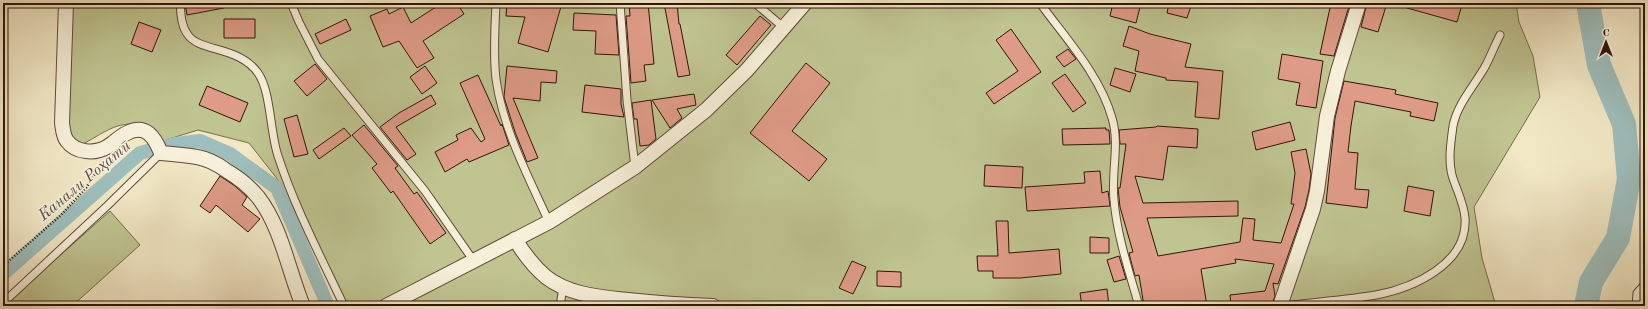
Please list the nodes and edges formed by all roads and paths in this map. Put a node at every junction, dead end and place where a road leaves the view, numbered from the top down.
1 (66, 3) edge
2 (180, 3) edge
3 (291, 3) edge
4 (496, 3) edge
5 (620, 3) edge
6 (755, 3) edge
7 (805, 3) edge
8 (1040, 3) edge
9 (1359, 3) edge
10 (783, 27) junction
11 (1500, 35) dead end
12 (160, 151) junction
13 (105, 157) dead end
14 (635, 167) junction
15 (549, 222) junction
16 (515, 239) junction
17 (473, 260) junction
18 (3, 266) edge
19 (1645, 284) edge
20 (563, 287) junction
21 (3, 303) edge
22 (303, 306) edge
23 (344, 306) edge
24 (386, 306) edge
25 (560, 306) edge
26 (713, 306) edge
27 (1139, 306) edge
28 (1280, 306) edge
29 (1286, 306) edge
30 (1636, 306) edge

1 - 12 street
2 - 23 lane
3 - 17 lane
4 - 15 lane
5 - 14 lane
6 - 10 lane
7 - 10 street
8 - 27 lane
9 - 28 street
10 - 14 street
11 - 29 lane
12 - 21 lane
12 - 22 street
13 - 18 path
14 - 15 street
15 - 16 street
16 - 17 street
16 - 20 street
17 - 24 street
19 - 30 lane
20 - 25 lane
20 - 26 street

